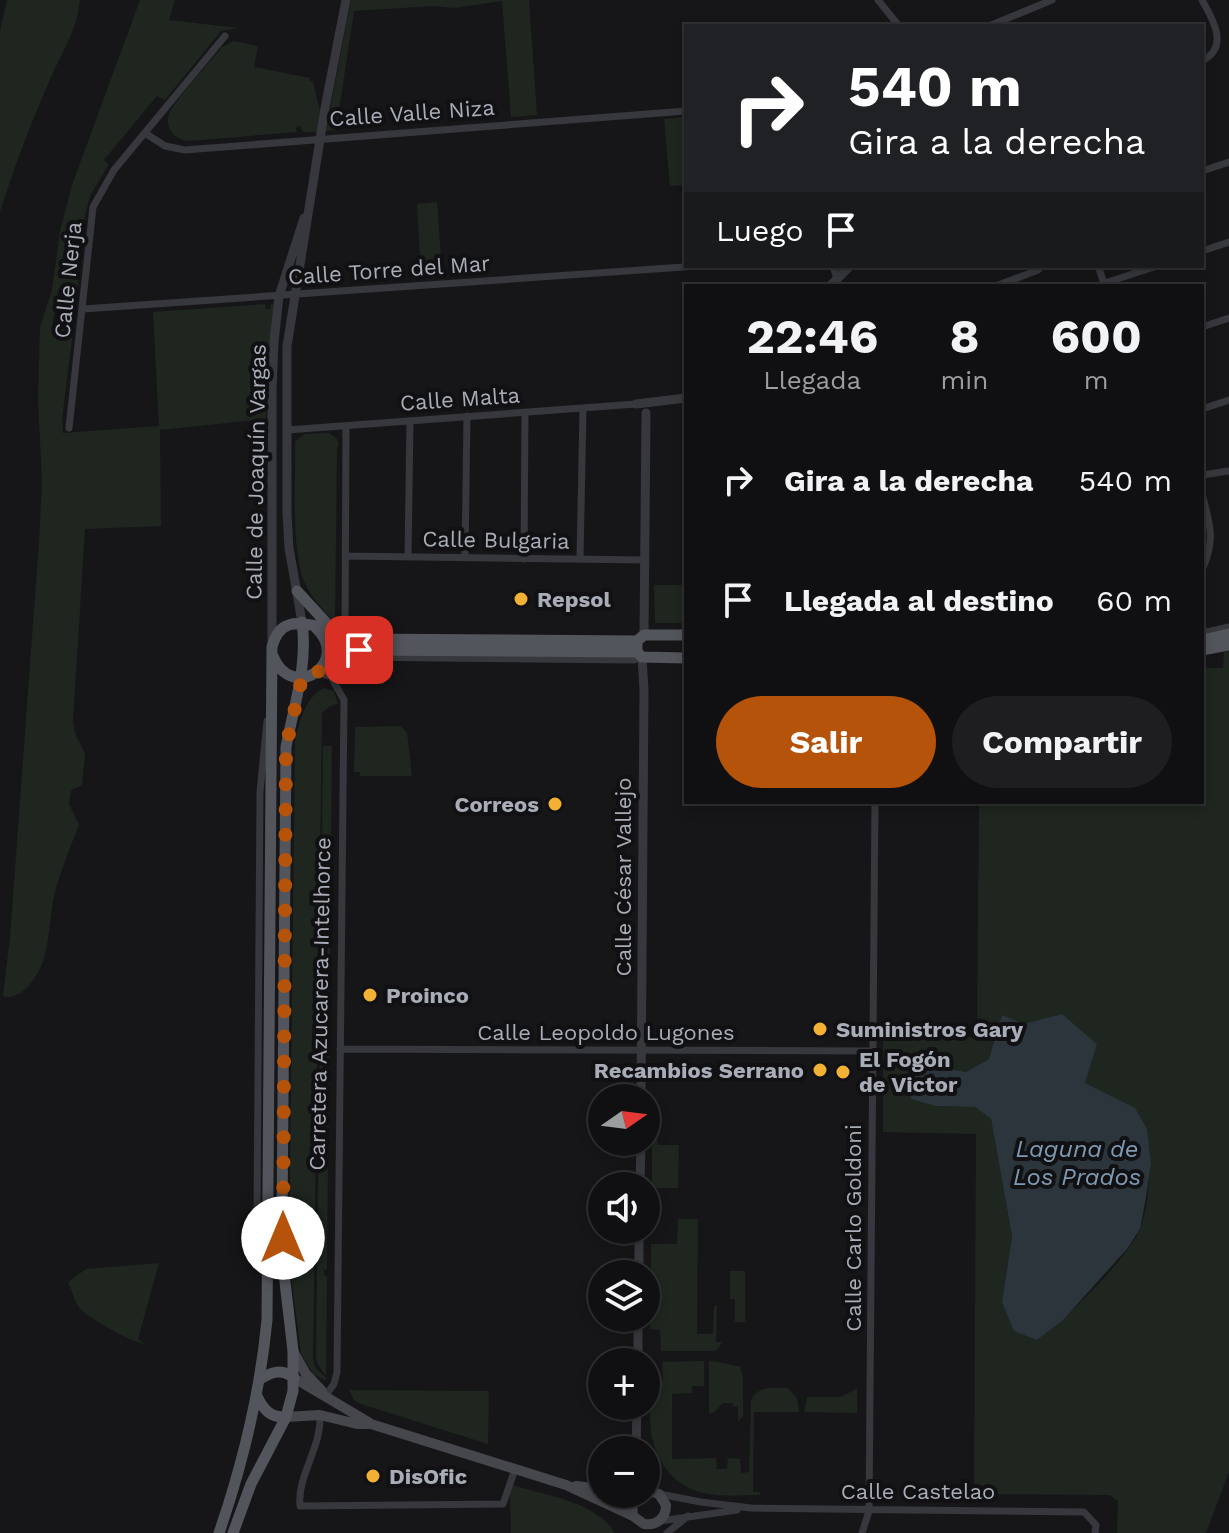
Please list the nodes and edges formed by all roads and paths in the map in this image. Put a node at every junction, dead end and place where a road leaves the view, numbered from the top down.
1 (346, 0) edge
2 (878, 0) edge
3 (1052, 0) edge
4 (1202, 0) edge
5 (897, 24) edge
6 (994, 24) edge
7 (225, 36) dead end
8 (1204, 60) edge
9 (684, 111) edge
10 (145, 133) junction
11 (320, 138) junction
12 (1229, 162) edge
13 (1204, 170) edge
14 (311, 195) junction
15 (1229, 242) edge
16 (1204, 250) edge
17 (684, 267) edge
18 (848, 268) edge
19 (1040, 268) edge
20 (1152, 268) edge
21 (833, 282) edge
22 (1001, 284) edge
23 (1108, 284) edge
24 (294, 295) junction
25 (279, 296) junction
26 (83, 309) junction
27 (1229, 318) edge
28 (1204, 326) edge
29 (684, 398) edge
30 (661, 400) junction
31 (1229, 400) edge
32 (636, 404) junction
33 (583, 408) junction
34 (1204, 408) edge
35 (525, 412) junction
36 (646, 413) junction
37 (467, 416) junction
38 (410, 421) junction
39 (346, 426) junction
40 (69, 428) dead end
41 (287, 430) junction
42 (1229, 471) edge
43 (1204, 475) edge
44 (1204, 502) edge
45 (346, 556) junction
46 (408, 557) junction
47 (465, 558) junction
48 (524, 559) junction
49 (580, 559) junction
50 (645, 560) junction
51 (1204, 566) edge
52 (297, 591) junction
53 (302, 622) junction
54 (315, 627) junction
55 (1229, 627) edge
56 (331, 628) junction
57 (1204, 633) edge
58 (1229, 634) edge
59 (684, 635) edge
60 (345, 636) junction
61 (1204, 640) edge
62 (1229, 645) edge
63 (640, 646) junction
64 (272, 647) junction
65 (1204, 650) edge
66 (684, 657) edge
67 (317, 672) junction
68 (302, 678) junction
69 (875, 804) edge
70 (340, 1049) junction
71 (642, 1050) junction
72 (873, 1051) junction
73 (641, 1084) edge
74 (293, 1351) junction
75 (294, 1378) junction
76 (260, 1379) junction
77 (257, 1395) junction
78 (326, 1395) junction
79 (320, 1415) junction
80 (305, 1416) junction
81 (286, 1417) junction
82 (371, 1424) junction
83 (277, 1436) junction
84 (515, 1469) junction
85 (566, 1485) junction
86 (588, 1487) edge
87 (660, 1494) edge
88 (660, 1496) edge
89 (633, 1508) edge
90 (751, 1508) junction
91 (869, 1511) junction
92 (688, 1516) junction
93 (634, 1517) junction
94 (658, 1525) edge
95 (219, 1533) edge
96 (233, 1533) edge
97 (635, 1533) edge
98 (667, 1533) edge
99 (862, 1533) edge
100 (1095, 1533) edge

1 - 11 street
2 - 5 street
3 - 6 street
4 - 8 street
7 - 10 street, Calle Nerja
9 - 11 street, Calle Valle Niza
10 - 11 street, Calle Valle Niza
10 - 26 street, Calle Nerja
11 - 14 street
12 - 13 street
14 - 24 street, Calle de Joaquín Vargas
14 - 25 street, Calle de Joaquín Vargas
15 - 16 street
17 - 24 street, Calle Torre del Mar
18 - 21 street
19 - 22 street
20 - 23 street
24 - 25 street, Calle Torre del Mar
24 - 41 street, Calle de Joaquín Vargas
25 - 26 street, Calle Torre del Mar
25 - 64 street, Calle de Joaquín Vargas
26 - 40 street, Calle Nerja
27 - 28 street
29 - 30 street, Calle Malta
30 - 32 street, Calle Malta
30 - 36 street
31 - 34 street
32 - 33 street, Calle Malta
32 - 36 street
33 - 35 street, Calle Malta
33 - 49 street
35 - 37 street, Calle Malta
35 - 48 street
36 - 50 street, Calle César Vallejo
37 - 38 street, Calle Malta
37 - 47 street
38 - 39 street, Calle Malta
38 - 46 street
39 - 41 street, Calle Malta
39 - 45 street
41 - 52 street, Calle de Joaquín Vargas
42 - 43 street
44 - 51 street
45 - 46 street, Calle Bulgaria
45 - 60 street
46 - 47 street, Calle Bulgaria
47 - 48 street, Calle Bulgaria
48 - 49 street, Calle Bulgaria
49 - 50 street, Calle Bulgaria
50 - 63 street, Calle César Vallejo
52 - 53 street, Calle de Joaquín Vargas
52 - 56 main road
53 - 54 main road
53 - 64 main road
53 - 68 main road, Carretera Azucarera-Intelhorce
54 - 56 main road
54 - 67 main road
55 - 57 street
56 - 60 main road
58 - 61 main road
59 - 63 main road
60 - 63 main road
62 - 65 main road
63 - 66 main road
63 - 67 main road
63 - 71 street, Calle César Vallejo
64 - 68 main road
64 - 76 main road
67 - 68 main road
67 - 70 street, Carretera Azucarera-Intelhorce
68 - 74 main road, Carretera Azucarera-Intelhorce
69 - 72 street, Calle Carlo Goldoni
70 - 71 street, Calle Leopoldo Lugones
70 - 78 street, Carretera Azucarera-Intelhorce
71 - 72 street, Calle Leopoldo Lugones
71 - 73 street, Calle César Vallejo
72 - 91 street, Calle Carlo Goldoni
74 - 75 main road, Carretera Azucarera-Intelhorce
74 - 78 main road
75 - 76 main road
75 - 78 main road
75 - 81 main road, Carretera Azucarera-Intelhorce
76 - 77 main road
77 - 81 main road
77 - 95 main road
78 - 82 main road
79 - 80 main road
79 - 82 main road
79 - 84 street
80 - 81 main road
80 - 83 main road
81 - 83 main road, Carretera Azucarera-Intelhorce
82 - 84 main road
83 - 96 main road, Carretera Azucarera-Intelhorce
84 - 85 main road
85 - 86 main road
85 - 93 main road
87 - 90 street, Calle Castelao
88 - 94 main road
89 - 93 main road
90 - 91 street, Calle Castelao
90 - 92 street, Calle Castelao
91 - 99 street, Calle Carlo Goldoni
91 - 100 street, Calle Castelao
92 - 94 street, Calle Castelao
92 - 98 street
93 - 94 main road
93 - 97 main road

